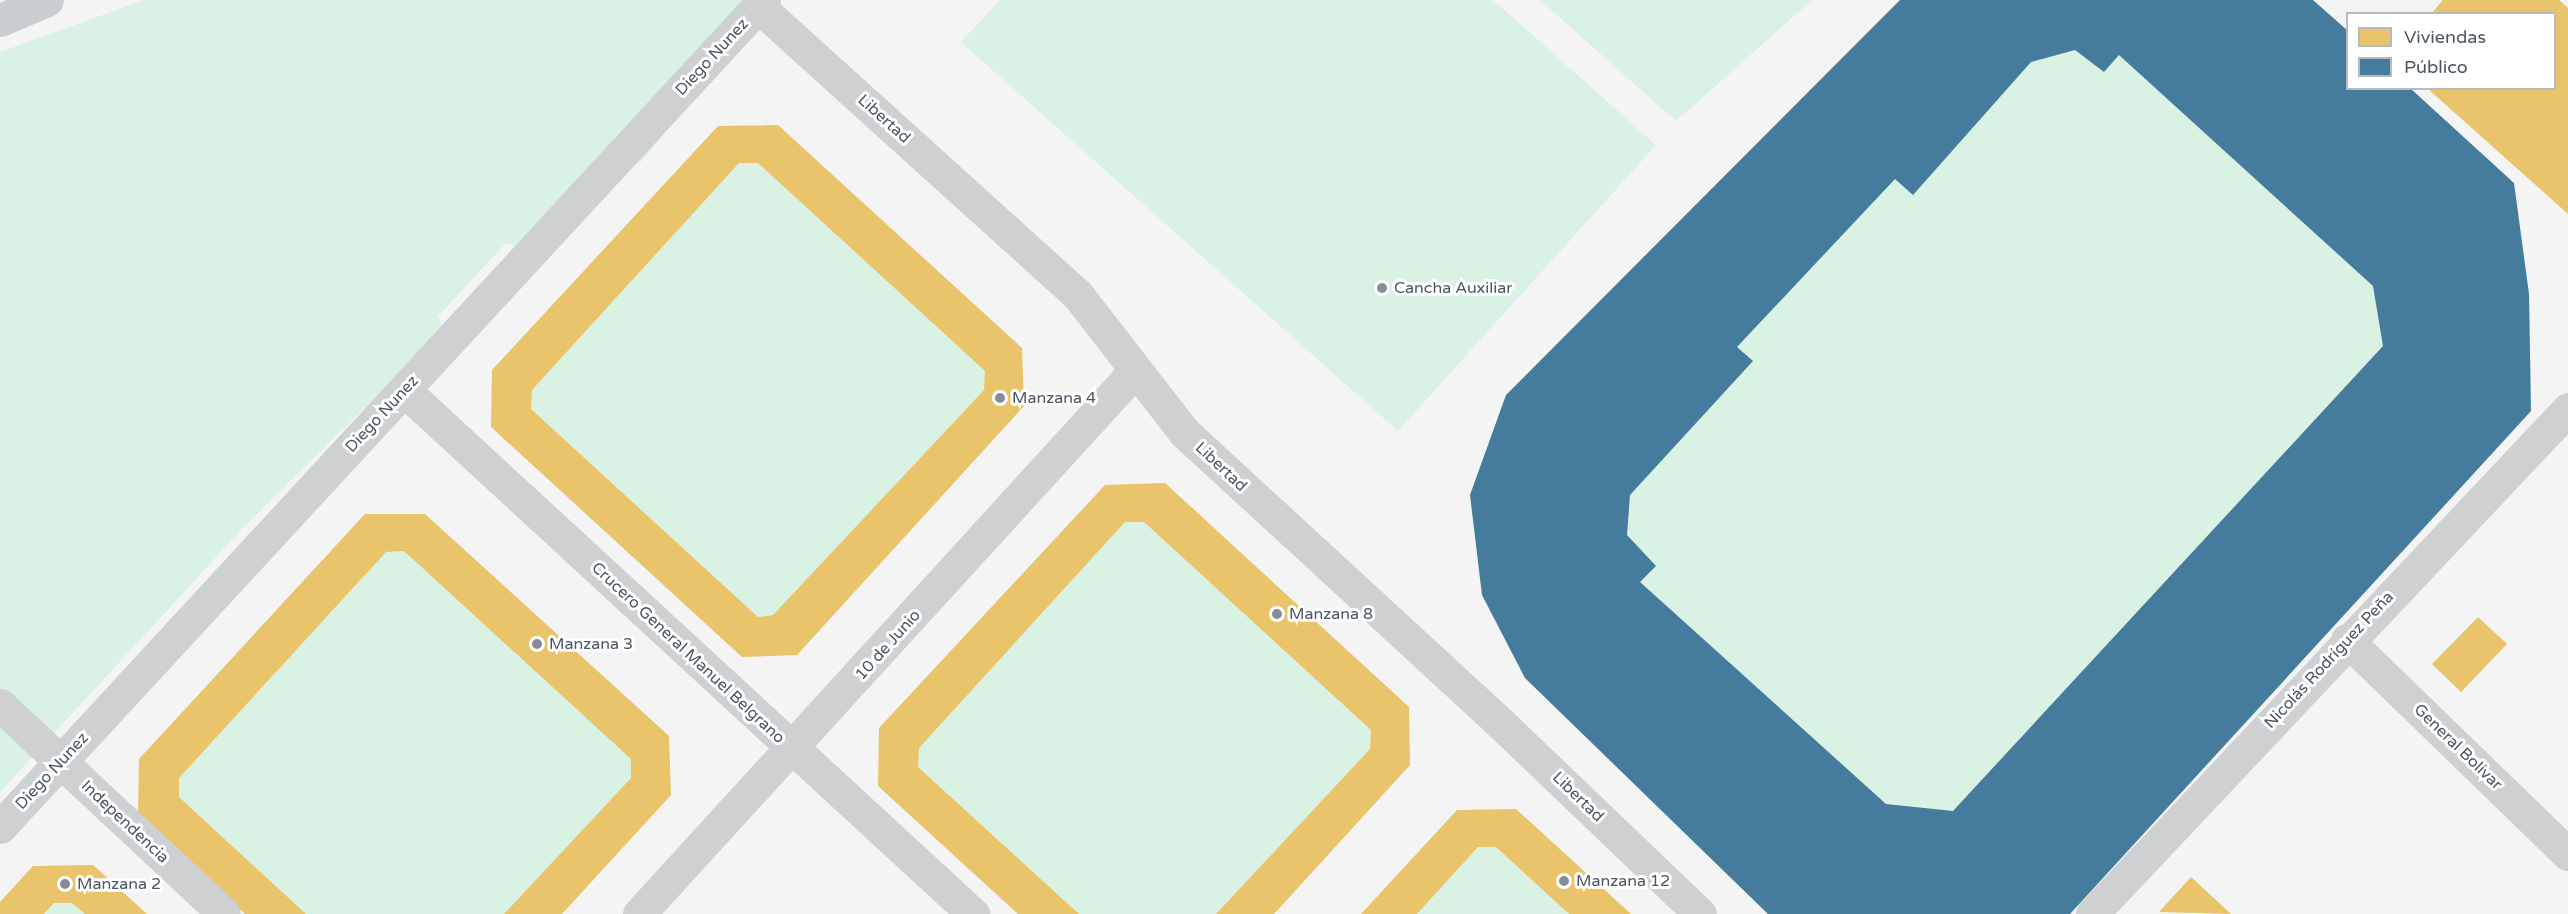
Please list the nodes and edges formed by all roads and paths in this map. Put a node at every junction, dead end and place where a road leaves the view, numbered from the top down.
1 (47, 0) edge
2 (761, 3) edge
3 (0, 20) edge
4 (1134, 372) junction
5 (404, 390) junction
6 (2568, 409) edge
7 (2347, 640) junction
8 (0, 705) edge
9 (793, 750) junction
10 (60, 762) junction
11 (0, 827) edge
12 (2568, 854) edge
13 (224, 914) edge
14 (639, 914) edge
15 (973, 914) edge
16 (1700, 914) edge
17 (2092, 914) edge

1 - 3 main road
2 - 4 street, Libertad
2 - 5 street, Diego Nunez
4 - 9 street, 10 de Junio
4 - 16 street, Libertad
5 - 9 street, Crucero General Manuel Belgrano
5 - 10 street, Diego Nunez
6 - 7 street, Nicolás Rodríguez Peña
7 - 12 street, General Bolívar
7 - 17 street, Nicolás Rodríguez Peña
8 - 10 street, Independencia
9 - 14 street, 10 de Junio
9 - 15 street, Crucero General Manuel Belgrano
10 - 11 street, Diego Nunez
10 - 13 street, Independencia

